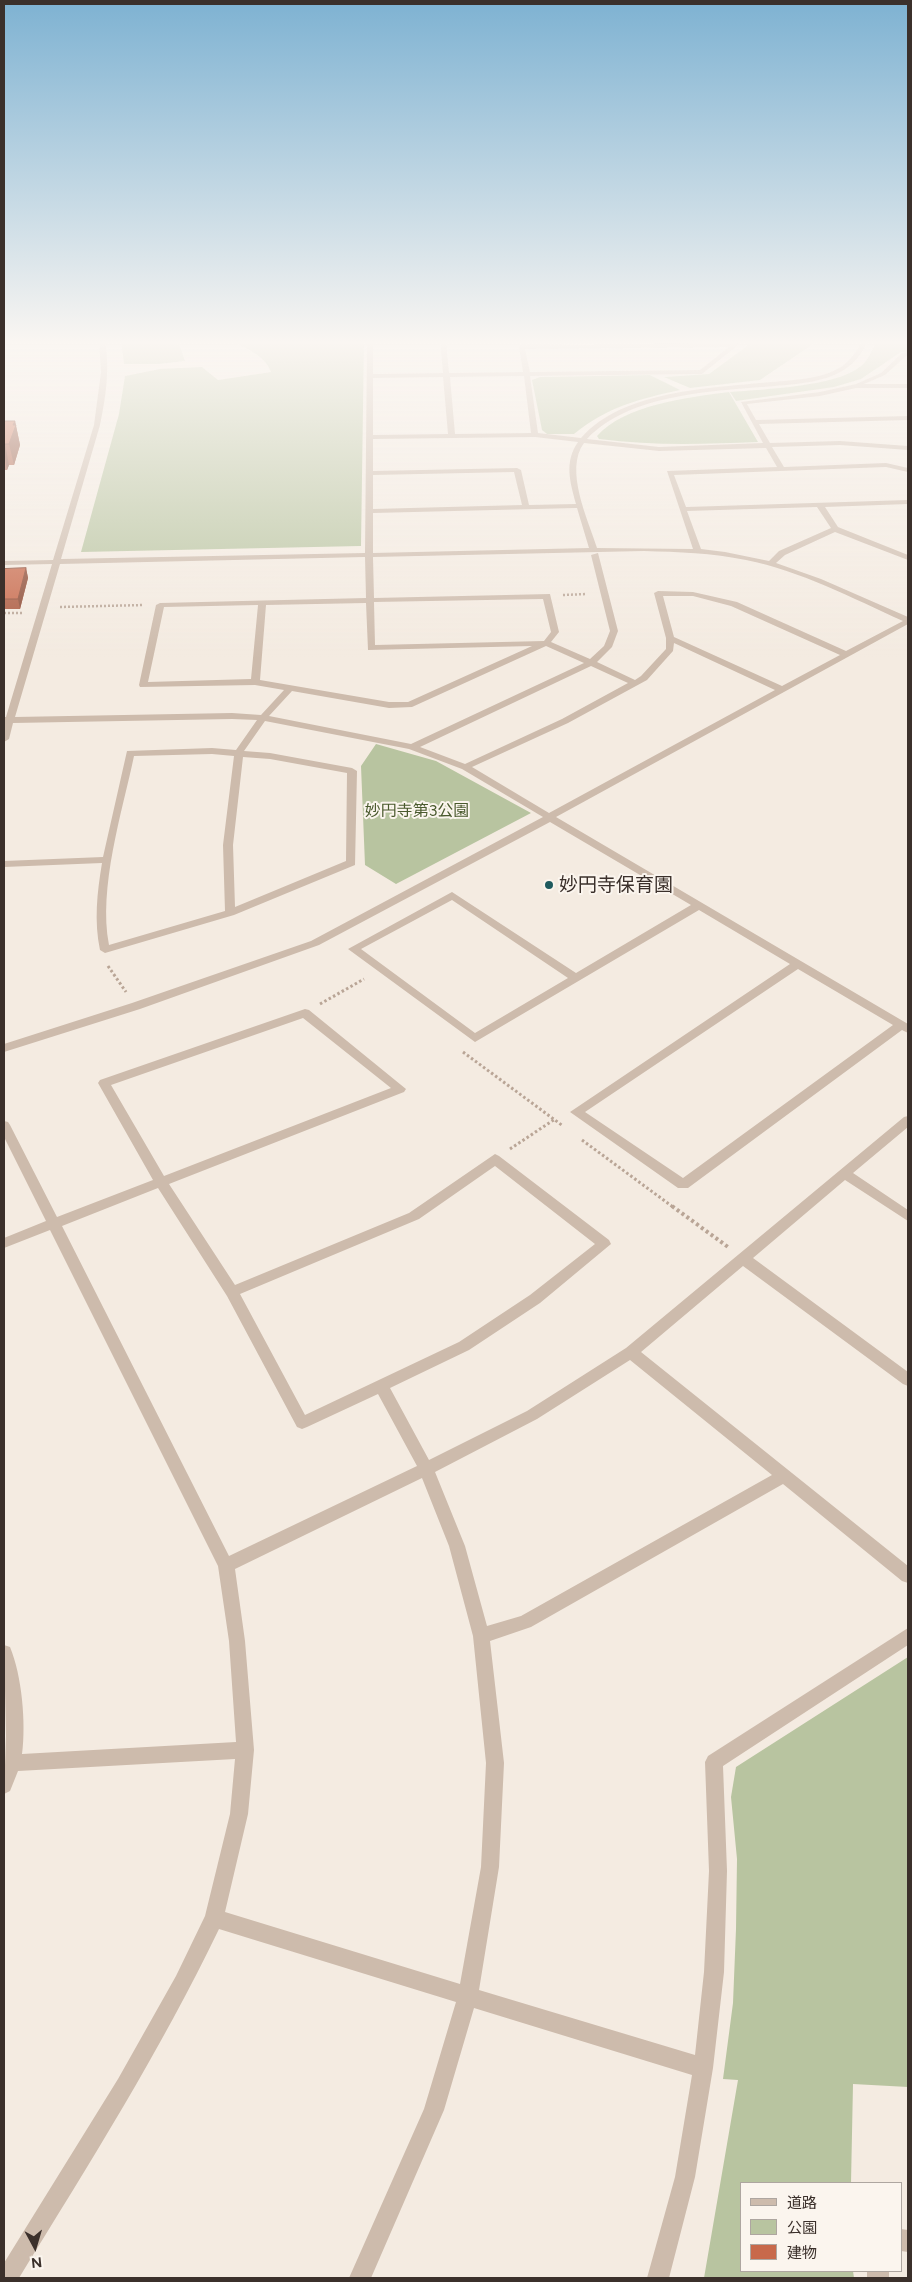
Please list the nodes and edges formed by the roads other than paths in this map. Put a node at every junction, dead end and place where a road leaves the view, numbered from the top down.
1 (91, 446) edge
2 (370, 446) edge
3 (579, 446) edge
4 (635, 446) edge
5 (750, 446) edge
6 (768, 446) edge
7 (894, 446) edge
8 (908, 448) edge
9 (781, 468) junction
10 (908, 470) edge
11 (370, 472) junction
12 (908, 502) edge
13 (819, 504) junction
14 (581, 506) junction
15 (526, 507) junction
16 (684, 509) junction
17 (369, 511) junction
18 (835, 529) junction
19 (698, 551) junction
20 (595, 552) junction
21 (369, 555) junction
22 (908, 558) edge
23 (56, 562) junction
24 (4, 563) edge
25 (770, 564) junction
26 (370, 600) junction
27 (262, 602) junction
28 (908, 621) edge
29 (670, 638) junction
30 (546, 643) junction
31 (846, 654) junction
32 (590, 663) junction
33 (255, 682) junction
34 (635, 684) junction
35 (290, 688) junction
36 (781, 690) junction
37 (263, 718) junction
38 (7, 720) edge
39 (4, 739) edge
40 (412, 747) junction
41 (240, 752) junction
42 (466, 767) junction
43 (550, 816) junction
44 (108, 860) junction
45 (4, 864) edge
46 (699, 905) junction
47 (230, 913) junction
48 (798, 964) junction
49 (574, 977) junction
50 (905, 1027) edge
51 (4, 1048) edge
52 (908, 1120) edge
53 (4, 1125) edge
54 (843, 1173) junction
55 (162, 1182) junction
56 (908, 1216) edge
57 (53, 1224) junction
58 (4, 1243) edge
59 (743, 1258) junction
60 (232, 1292) junction
61 (631, 1352) junction
62 (908, 1380) edge
63 (381, 1385) junction
64 (426, 1469) junction
65 (784, 1476) junction
66 (226, 1565) junction
67 (908, 1576) edge
68 (482, 1636) junction
69 (908, 1636) edge
70 (4, 1653) edge
71 (245, 1750) junction
72 (12, 1763) junction
73 (4, 1785) edge
74 (214, 1918) junction
75 (468, 1996) junction
76 (704, 2068) junction
77 (7, 2278) edge
78 (360, 2278) edge
79 (658, 2278) edge

1 - 23 street
2 - 11 street
3 - 14 street
4 - 5 street
6 - 9 street
7 - 8 street
9 - 10 street
9 - 16 street
11 - 15 street
11 - 17 street
12 - 13 street
13 - 16 street
13 - 18 street
14 - 15 street
14 - 20 street
15 - 17 street
16 - 19 street
17 - 21 street
18 - 22 street
18 - 25 street
19 - 20 street
19 - 25 street
20 - 21 street
20 - 32 street
21 - 23 street
21 - 26 street
23 - 24 street
23 - 38 street
25 - 28 street
26 - 27 street
26 - 30 street
26 - 30 street
27 - 33 street
27 - 33 street
28 - 31 street
29 - 31 street
29 - 34 street
29 - 36 street
30 - 32 street
30 - 35 street
31 - 36 street
32 - 34 street
32 - 40 street
33 - 35 street
34 - 42 street
35 - 37 street
36 - 43 street
37 - 38 street
37 - 40 street
37 - 41 street
38 - 39 street
40 - 42 street
41 - 44 street
41 - 47 street
41 - 47 street
42 - 43 street
43 - 46 street
43 - 51 street
44 - 45 street
44 - 47 street
46 - 48 street
46 - 49 street
48 - 50 street
48 - 50 street
49 - 49 street
52 - 54 street
53 - 57 street
54 - 56 street
54 - 59 street
55 - 55 street
55 - 57 street
55 - 60 street
57 - 58 street
57 - 66 street
59 - 61 street
59 - 62 street
60 - 63 street
60 - 63 street
61 - 64 street
61 - 65 street
63 - 64 street
64 - 66 street
64 - 68 street
65 - 67 street
65 - 68 street
66 - 71 street
68 - 75 street
69 - 76 street
70 - 72 street
71 - 72 street
71 - 74 street
72 - 73 street
74 - 75 street
74 - 77 street
75 - 76 street
75 - 78 street
76 - 79 street

